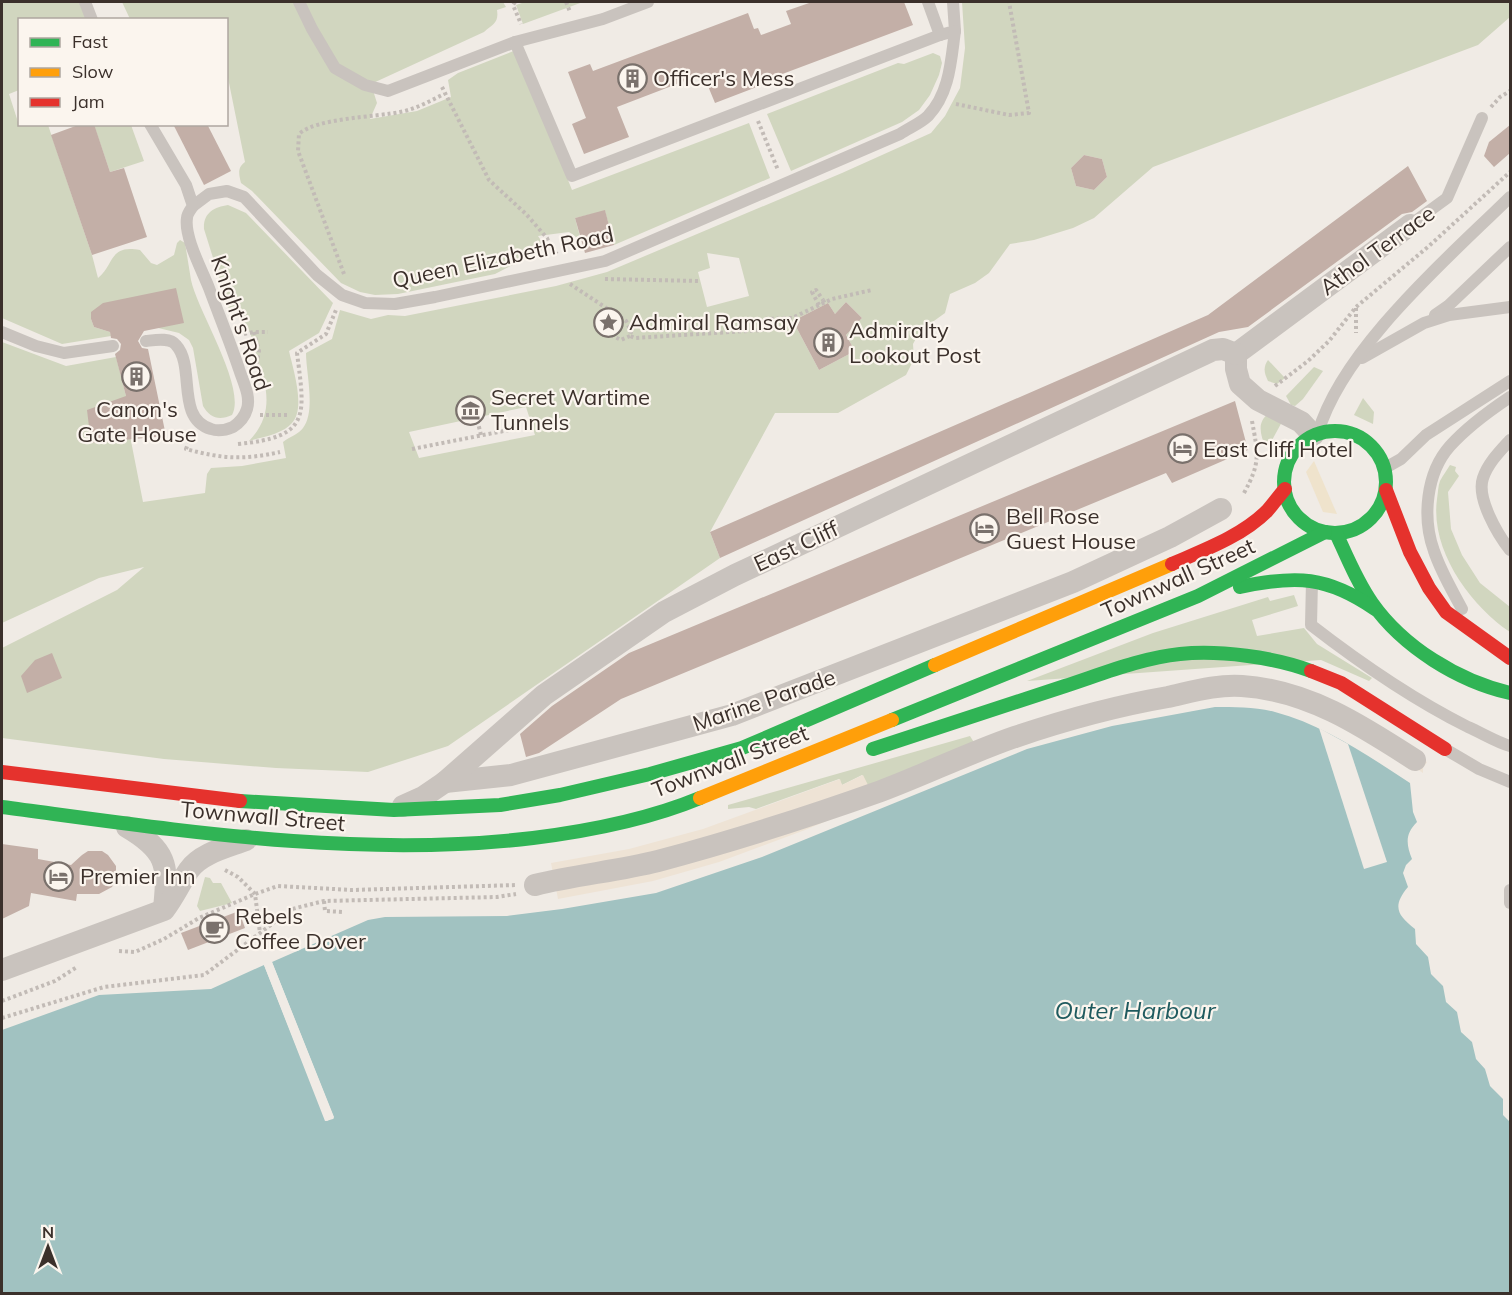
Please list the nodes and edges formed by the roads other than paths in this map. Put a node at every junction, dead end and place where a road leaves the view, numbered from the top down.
1 (85, 2) edge
2 (299, 2) edge
3 (648, 2) edge
4 (928, 2) edge
5 (953, 2) edge
6 (91, 18) edge
7 (955, 31) junction
8 (940, 34) junction
9 (515, 42) junction
10 (1482, 118) road end
11 (151, 126) edge
12 (1510, 197) edge
13 (193, 206) junction
14 (1410, 225) joint
15 (1510, 247) edge
16 (1510, 307) edge
17 (1424, 323) junction
18 (2, 332) edge
19 (146, 341) dead end
20 (113, 346) dead end
21 (1236, 354) junction
22 (1356, 361) junction
23 (1510, 381) edge
24 (1510, 397) edge
25 (1316, 434) junction
26 (1510, 440) edge
27 (1385, 468) junction
28 (1285, 489) junction
29 (1386, 490) junction
30 (1221, 509) road end
31 (1330, 532) junction
32 (1170, 537) junction
33 (1510, 550) edge
34 (1181, 560) junction
35 (1312, 580) junction
36 (1073, 582) junction
37 (1198, 596) junction
38 (1086, 601) junction
39 (1377, 610) junction
40 (1476, 634) junction
41 (1510, 658) edge
42 (1510, 693) edge
43 (1510, 746) edge
44 (1444, 749) joint
45 (864, 752) dead end
46 (1415, 760) dead end
47 (2, 772) edge
48 (786, 778) dead end
49 (445, 782) junction
50 (1510, 782) edge
51 (729, 789) junction
52 (2, 807) edge
53 (394, 810) junction
54 (120, 822) junction
55 (249, 838) junction
56 (535, 885) road end
57 (1510, 890) edge
58 (1510, 903) edge
59 (164, 910) junction
60 (2, 970) edge

1 - 6 lane
2 - 9 lane
3 - 9 lane
4 - 8 lane
5 - 7 lane, Queen Elizabeth Road
7 - 8 lane
7 - 13 lane, Queen Elizabeth Road
8 - 9 lane
10 - 14 lane, Athol Terrace
11 - 13 lane
12 - 22 lane
13 - 19 lane, Knight's Road
14 - 21 street, Athol Terrace
15 - 17 lane
16 - 17 lane
17 - 22 lane
18 - 20 lane
21 - 25 street
21 - 49 street, East Cliff
22 - 25 lane
23 - 27 lane
24 - 40 lane
25 - 27 highway
25 - 28 highway
26 - 33 lane
27 - 29 highway
28 - 31 highway
28 - 34 highway, Townwall Street
29 - 31 highway
29 - 40 highway
30 - 32 street, Marine Parade
31 - 37 highway, Townwall Street
31 - 39 highway
32 - 34 street
32 - 36 street, Marine Parade
34 - 38 highway, Townwall Street
35 - 37 highway
35 - 39 highway
35 - 43 lane
36 - 38 street
36 - 49 street, Marine Parade
37 - 51 highway, Townwall Street
38 - 53 highway, Townwall Street
39 - 42 highway
40 - 41 highway
44 - 45 highway
44 - 50 lane
46 - 56 street
47 - 53 highway, Townwall Street
48 - 51 highway
49 - 53 street, East Cliff
51 - 55 highway, Townwall Street
52 - 54 highway, Townwall Street
54 - 55 highway, Townwall Street
54 - 59 street
55 - 59 street
57 - 58 lane
59 - 60 street

